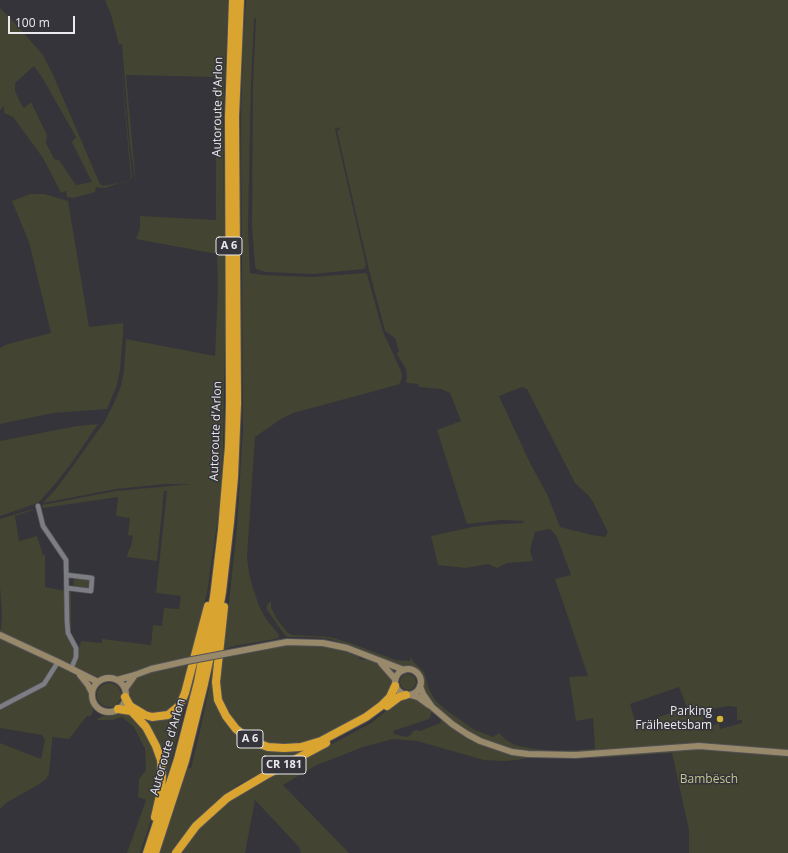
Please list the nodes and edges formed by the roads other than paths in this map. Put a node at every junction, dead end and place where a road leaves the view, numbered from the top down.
1 (233, 0) edge
2 (240, 0) edge
3 (38, 506) dead end
4 (225, 566) junction
5 (67, 575) junction
6 (67, 588) junction
7 (214, 597) junction
8 (0, 635) edge
9 (58, 662) junction
10 (380, 662) junction
11 (71, 669) junction
12 (404, 670) junction
13 (77, 672) junction
14 (135, 675) junction
15 (117, 680) junction
16 (98, 682) junction
17 (395, 682) junction
18 (420, 686) junction
19 (92, 693) junction
20 (125, 693) junction
21 (409, 695) junction
22 (0, 707) edge
23 (432, 707) junction
24 (118, 709) junction
25 (788, 753) edge
26 (146, 853) edge
27 (155, 853) edge
28 (176, 853) edge

1 - 7 highway, Autoroute d'Arlon / A 6
2 - 4 highway, Autoroute d'Arlon / A 6
3 - 5 street
4 - 17 highway, A 6
4 - 27 highway, Autoroute d'Arlon / A 6
5 - 6 street
5 - 6 street
6 - 11 street
7 - 20 highway
7 - 26 highway, Autoroute d'Arlon / A 6
8 - 9 main road
9 - 11 main road
9 - 22 street
10 - 12 main road
10 - 14 main road, bridge
10 - 17 main road
11 - 13 main road
12 - 17 main road
12 - 18 main road
13 - 16 main road
13 - 19 main road
14 - 15 main road
14 - 20 main road
15 - 16 main road
15 - 20 main road
16 - 19 main road
17 - 21 main road
18 - 21 main road
18 - 23 main road
19 - 24 main road
20 - 24 main road
21 - 23 main road
21 - 28 highway, CR 181
23 - 25 main road
24 - 26 highway, A 6

